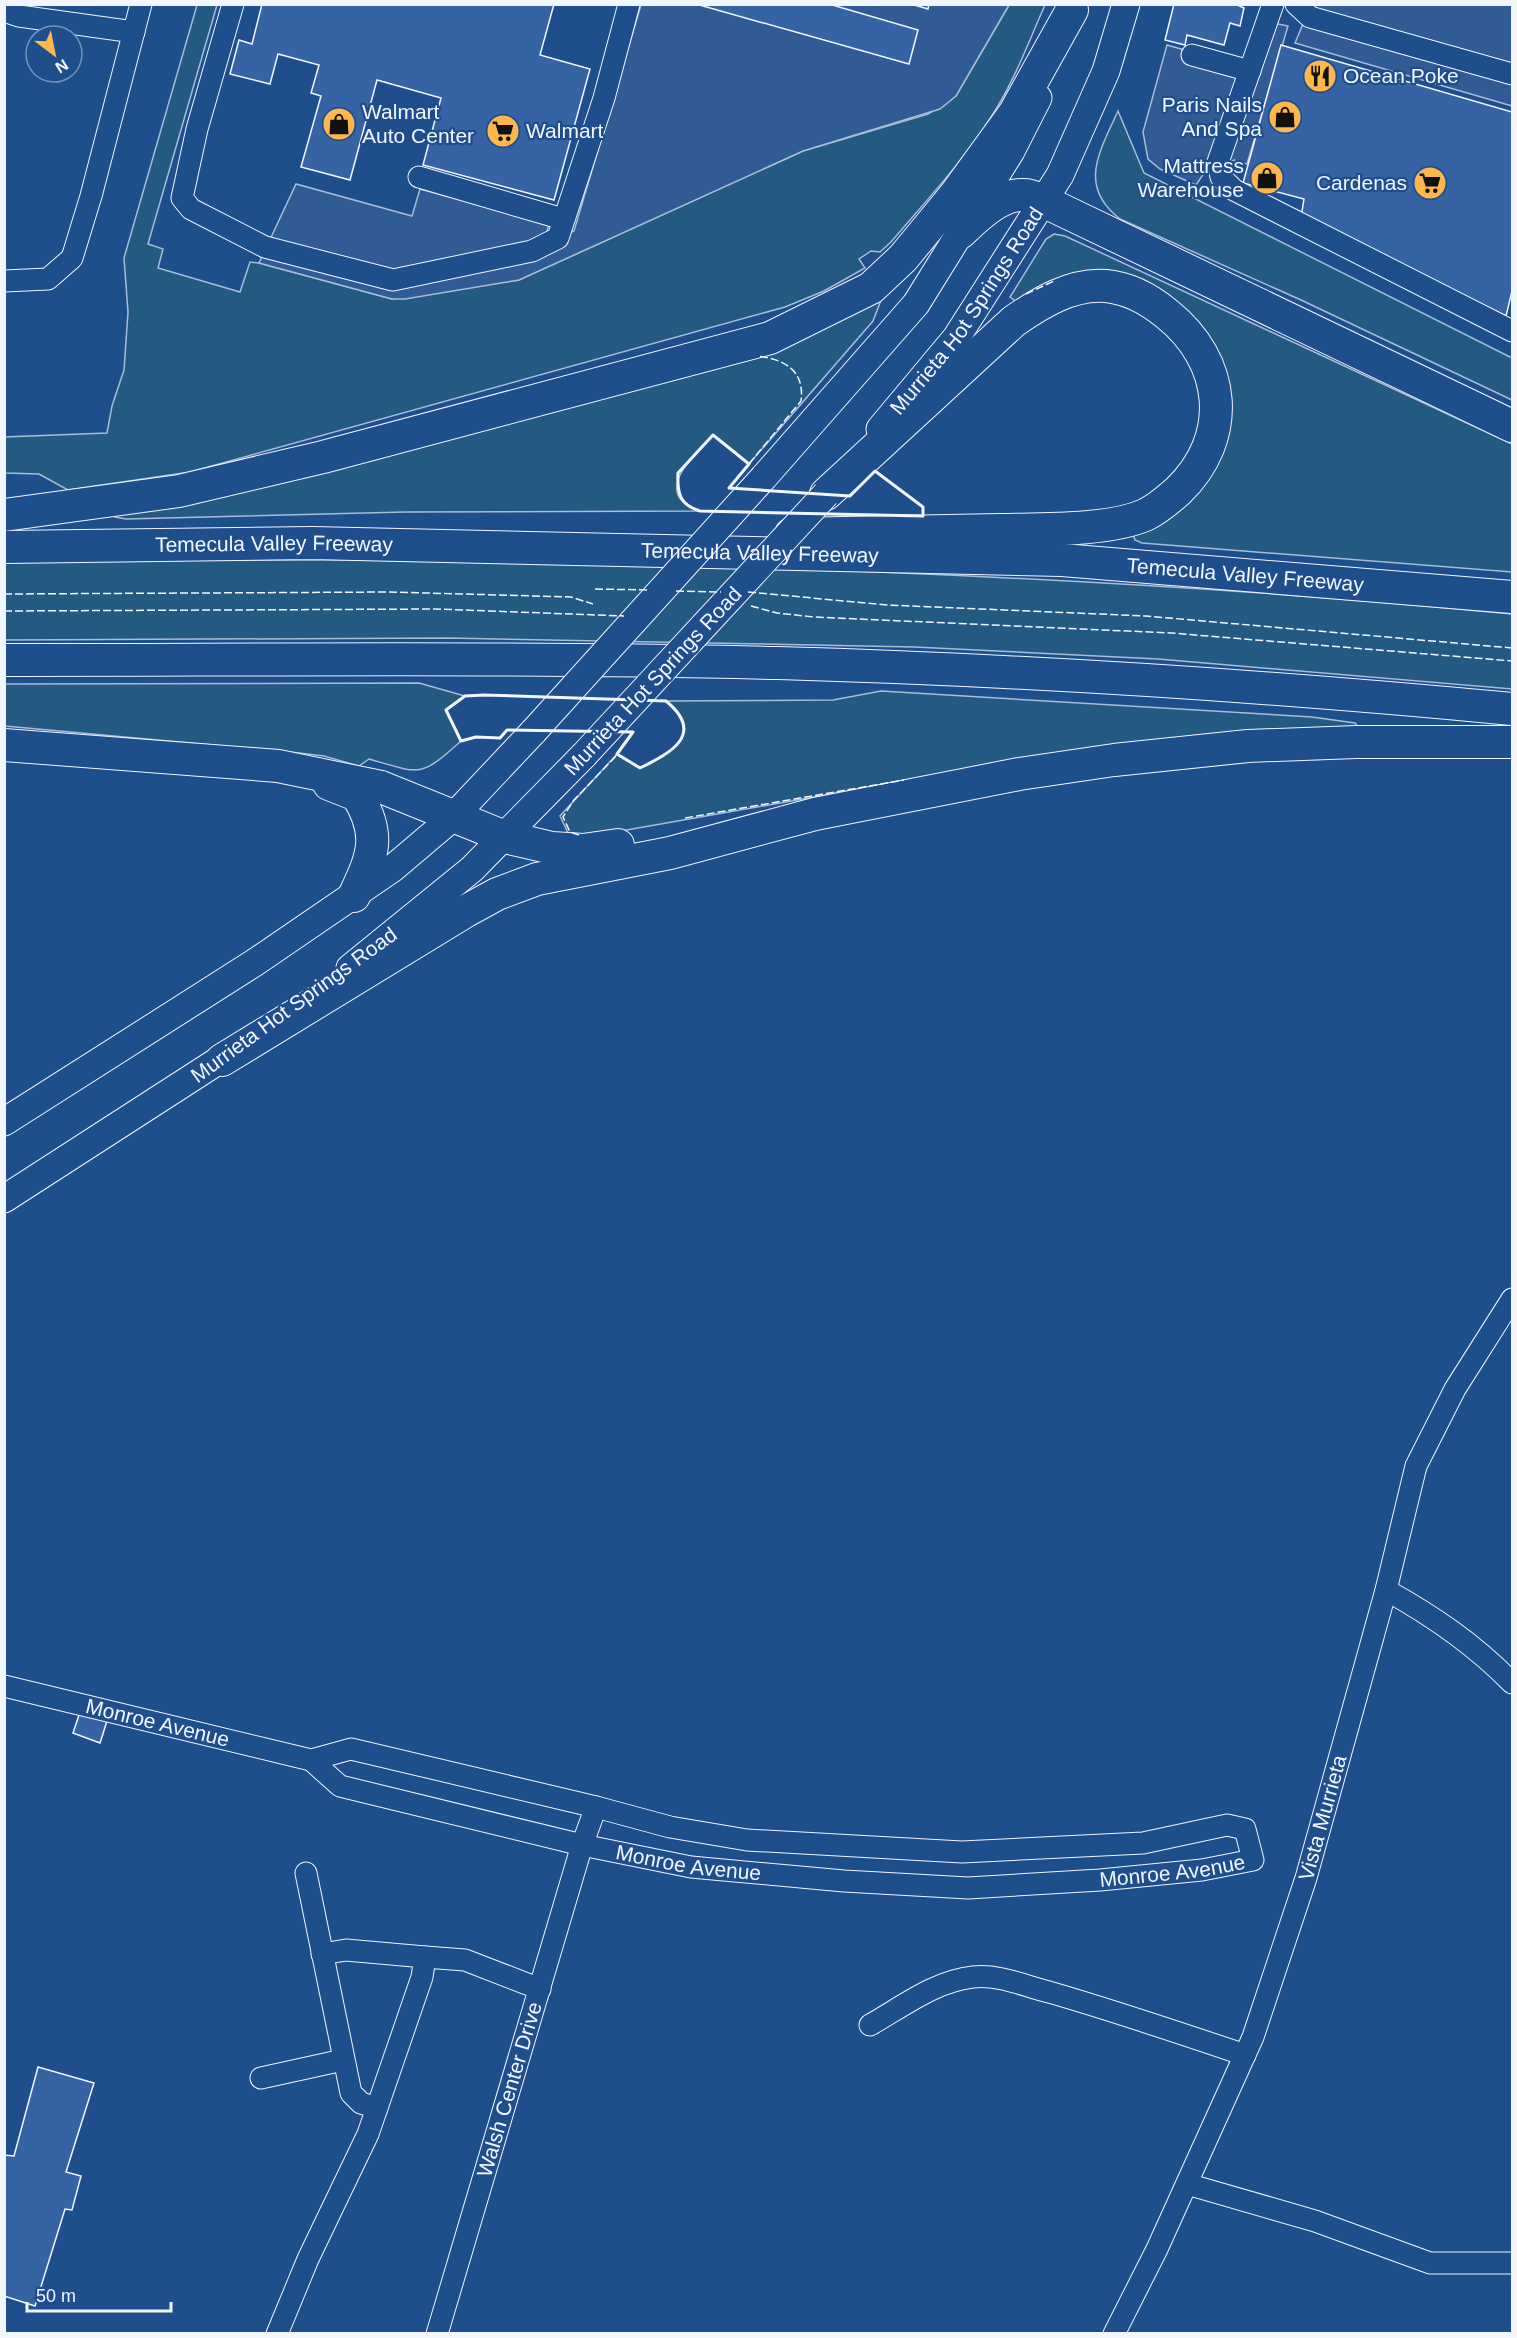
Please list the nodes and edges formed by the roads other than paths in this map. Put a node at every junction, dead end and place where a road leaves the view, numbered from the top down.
1 (141, 4) edge
2 (233, 4) edge
3 (629, 4) edge
4 (1126, 4) edge
5 (1273, 4) edge
6 (1296, 4) edge
7 (1073, 7) edge
8 (4, 10) edge
9 (134, 32) junction
10 (1192, 55) dead end
11 (1250, 72) junction
12 (1512, 74) edge
13 (419, 177) dead end
14 (1043, 201) junction
15 (563, 219) junction
16 (961, 232) junction
17 (4, 281) edge
18 (1512, 331) edge
19 (1512, 426) edge
20 (826, 494) junction
21 (4, 515) edge
22 (312, 543) junction
23 (4, 547) edge
24 (1512, 597) edge
25 (4, 660) edge
26 (1512, 709) edge
27 (1512, 742) edge
28 (4, 745) edge
29 (278, 766) junction
30 (815, 814) junction
31 (452, 818) junction
32 (505, 837) junction
33 (354, 896) junction
34 (222, 1060) junction
35 (4, 1122) edge
36 (4, 1198) edge
37 (1512, 1299) edge
38 (1386, 1590) junction
39 (1512, 1683) edge
40 (4, 1686) edge
41 (311, 1760) junction
42 (596, 1807) junction
43 (582, 1845) junction
44 (306, 1873) dead end
45 (322, 1954) junction
46 (425, 1957) junction
47 (540, 1989) junction
48 (870, 2025) dead end
49 (1245, 2055) junction
50 (343, 2060) junction
51 (261, 2078) dead end
52 (377, 2108) junction
53 (1187, 2184) junction
54 (1512, 2263) edge
55 (277, 2334) edge
56 (437, 2334) edge
57 (1114, 2334) edge

1 - 9 street
2 - 15 street
3 - 15 street
4 - 14 main road, Murrieta Hot Springs Road
5 - 11 street
6 - 12 street
7 - 16 main road
7 - 21 highway
8 - 9 street
9 - 17 street
10 - 11 street
11 - 18 street
13 - 15 street
14 - 16 highway
14 - 19 highway
14 - 20 main road, Murrieta Hot Springs Road
16 - 31 main road, bridge
20 - 22 highway
20 - 32 main road, Murrieta Hot Springs Road, bridge
22 - 23 highway, Temecula Valley Freeway
22 - 24 highway, Temecula Valley Freeway
25 - 26 highway
27 - 30 highway
28 - 29 highway
29 - 31 highway
29 - 33 highway
30 - 32 highway
30 - 34 highway
31 - 32 highway
31 - 33 main road
32 - 34 main road, Murrieta Hot Springs Road
33 - 35 main road
34 - 36 main road, Murrieta Hot Springs Road
37 - 38 street, Vista Murrieta
38 - 39 street
38 - 49 street, Vista Murrieta
40 - 41 street, Monroe Avenue
41 - 42 street, Monroe Avenue
41 - 43 street, Monroe Avenue
42 - 43 street, Walsh Center Drive
42 - 43 street, Monroe Avenue
43 - 47 street, Walsh Center Drive
44 - 45 street
45 - 46 street
45 - 50 street
46 - 47 street
46 - 52 street
47 - 56 street, Walsh Center Drive
48 - 49 street
49 - 53 street, Vista Murrieta
50 - 51 street
50 - 52 street
52 - 55 street
53 - 54 street
53 - 57 street, Vista Murrieta

